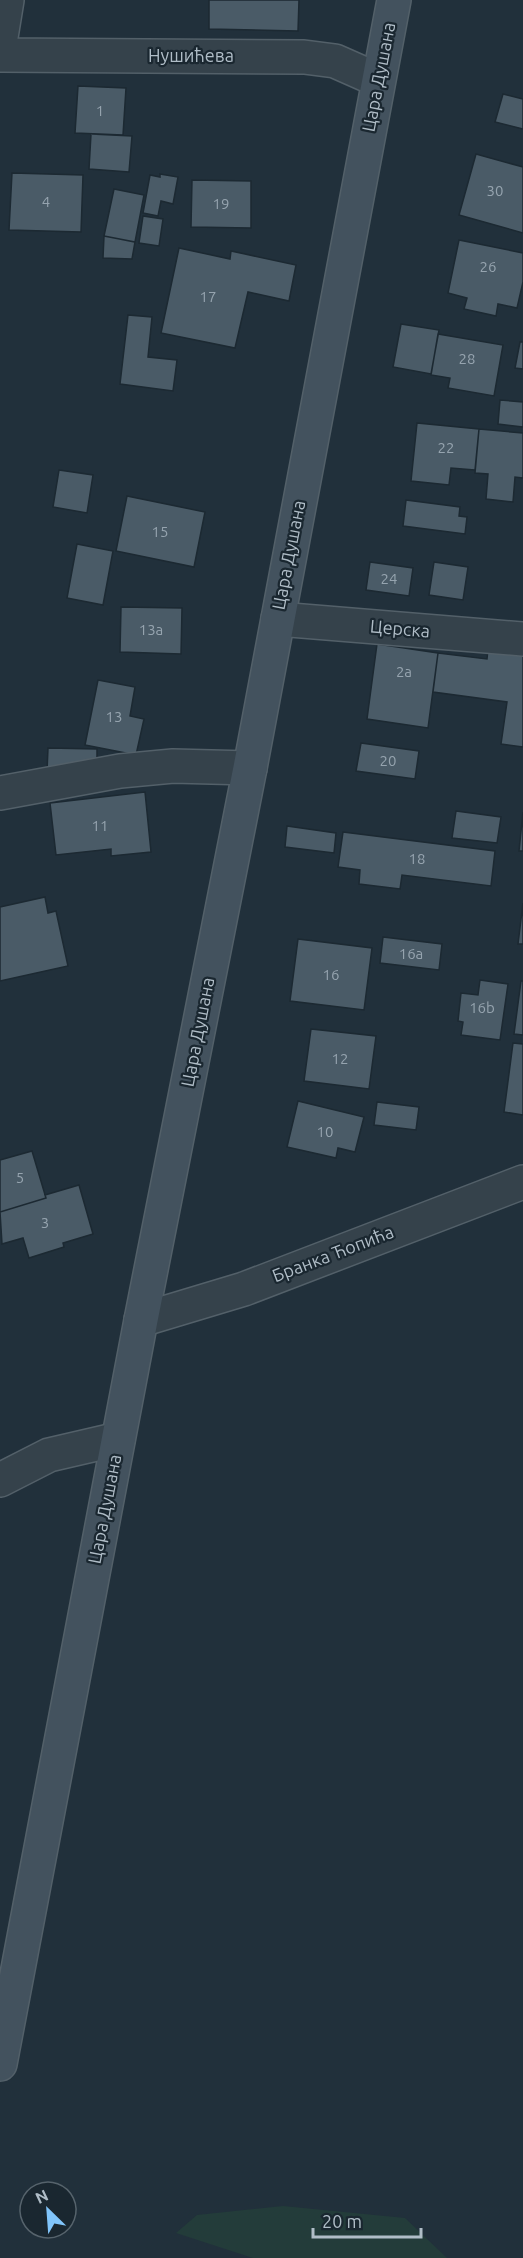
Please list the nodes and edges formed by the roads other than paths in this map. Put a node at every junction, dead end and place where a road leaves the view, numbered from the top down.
1 (7, 0) edge
2 (394, 0) edge
3 (0, 43) edge
4 (0, 54) edge
5 (378, 80) junction
6 (278, 619) junction
7 (523, 639) edge
8 (250, 768) junction
9 (0, 793) edge
10 (523, 1182) edge
11 (141, 1320) junction
12 (118, 1439) junction
13 (0, 1480) edge
14 (0, 2064) edge

1 - 3 street
2 - 5 main road, Цара Душана
4 - 5 street, Нушићева
5 - 6 main road, Цара Душана
6 - 7 street, Церска
6 - 8 main road, Цара Душана
8 - 9 street
8 - 11 main road, Цара Душана
10 - 11 street, Бранка Ћопића
11 - 12 main road, Цара Душана
12 - 13 street
12 - 14 main road, Цара Душана

